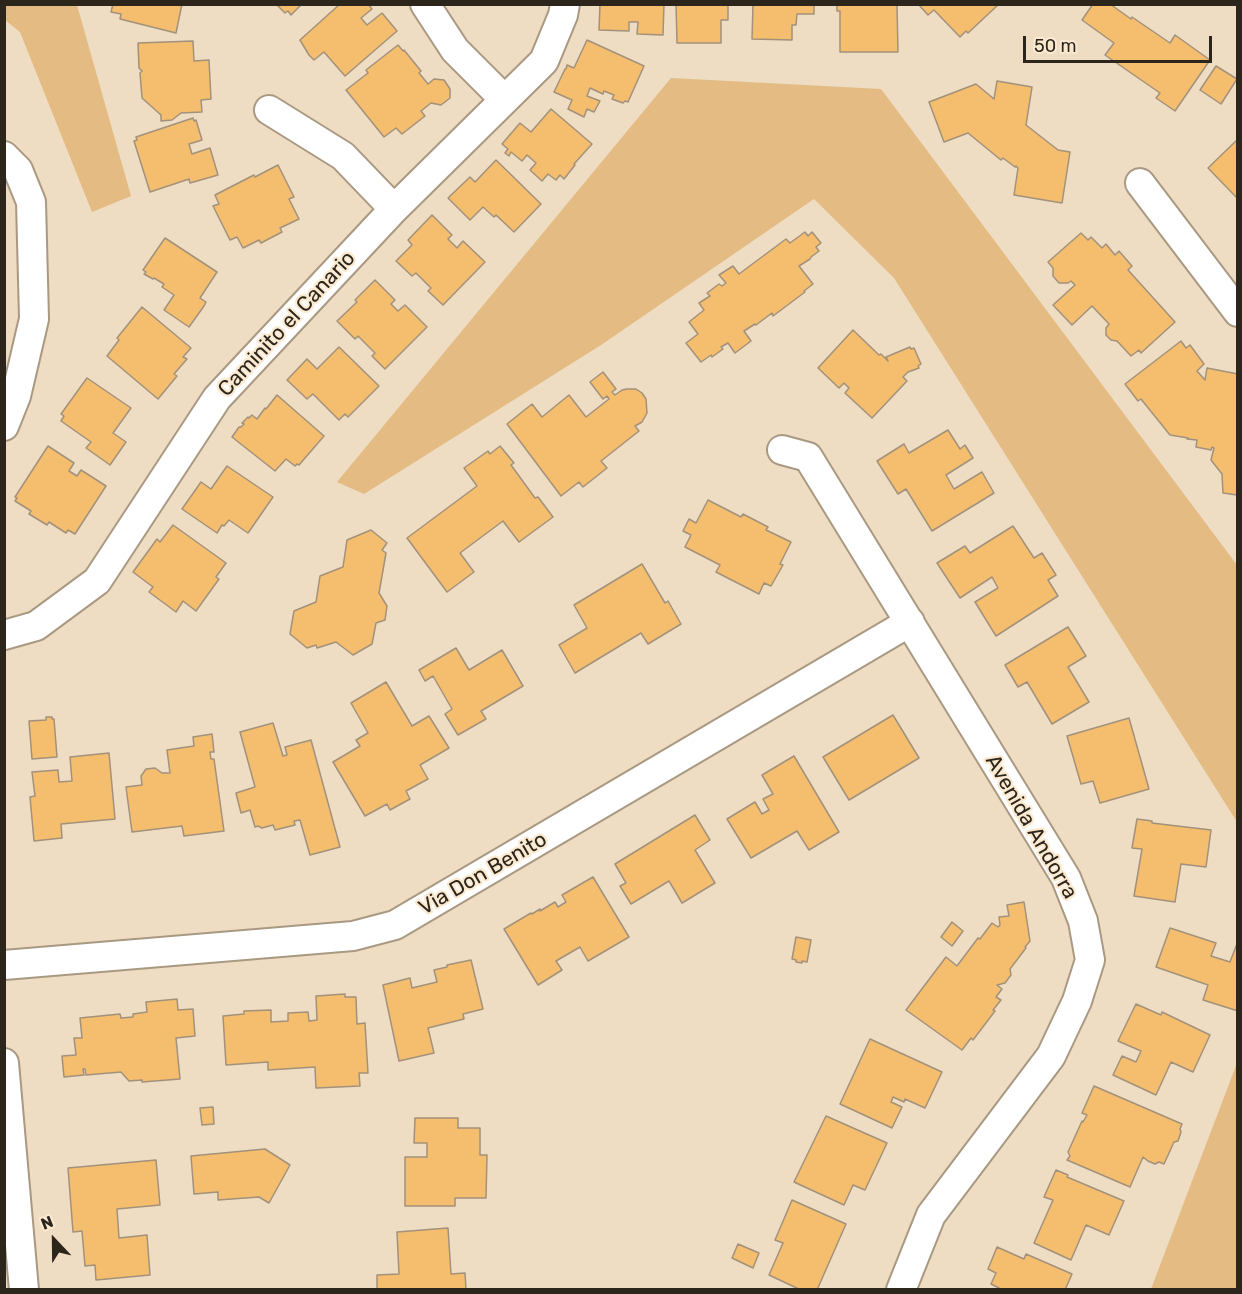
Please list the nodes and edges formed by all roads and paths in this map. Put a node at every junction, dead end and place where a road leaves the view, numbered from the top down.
1 (425, 4) edge
2 (565, 4) edge
3 (504, 99) junction
4 (269, 110) dead end
5 (4, 156) edge
6 (1140, 183) dead end
7 (394, 209) junction
8 (1238, 312) edge
9 (4, 426) edge
10 (782, 450) dead end
11 (910, 622) junction
12 (4, 635) edge
13 (4, 965) edge
14 (4, 1063) edge
15 (24, 1290) edge
16 (901, 1290) edge

1 - 3 street
2 - 3 street, Caminito el Canario
3 - 7 street, Caminito el Canario
4 - 7 street
5 - 9 street
6 - 8 street
7 - 12 street, Caminito el Canario
10 - 11 street, Avenida Andorra
11 - 13 street, Via Don Benito
11 - 16 street, Avenida Andorra
14 - 15 street

